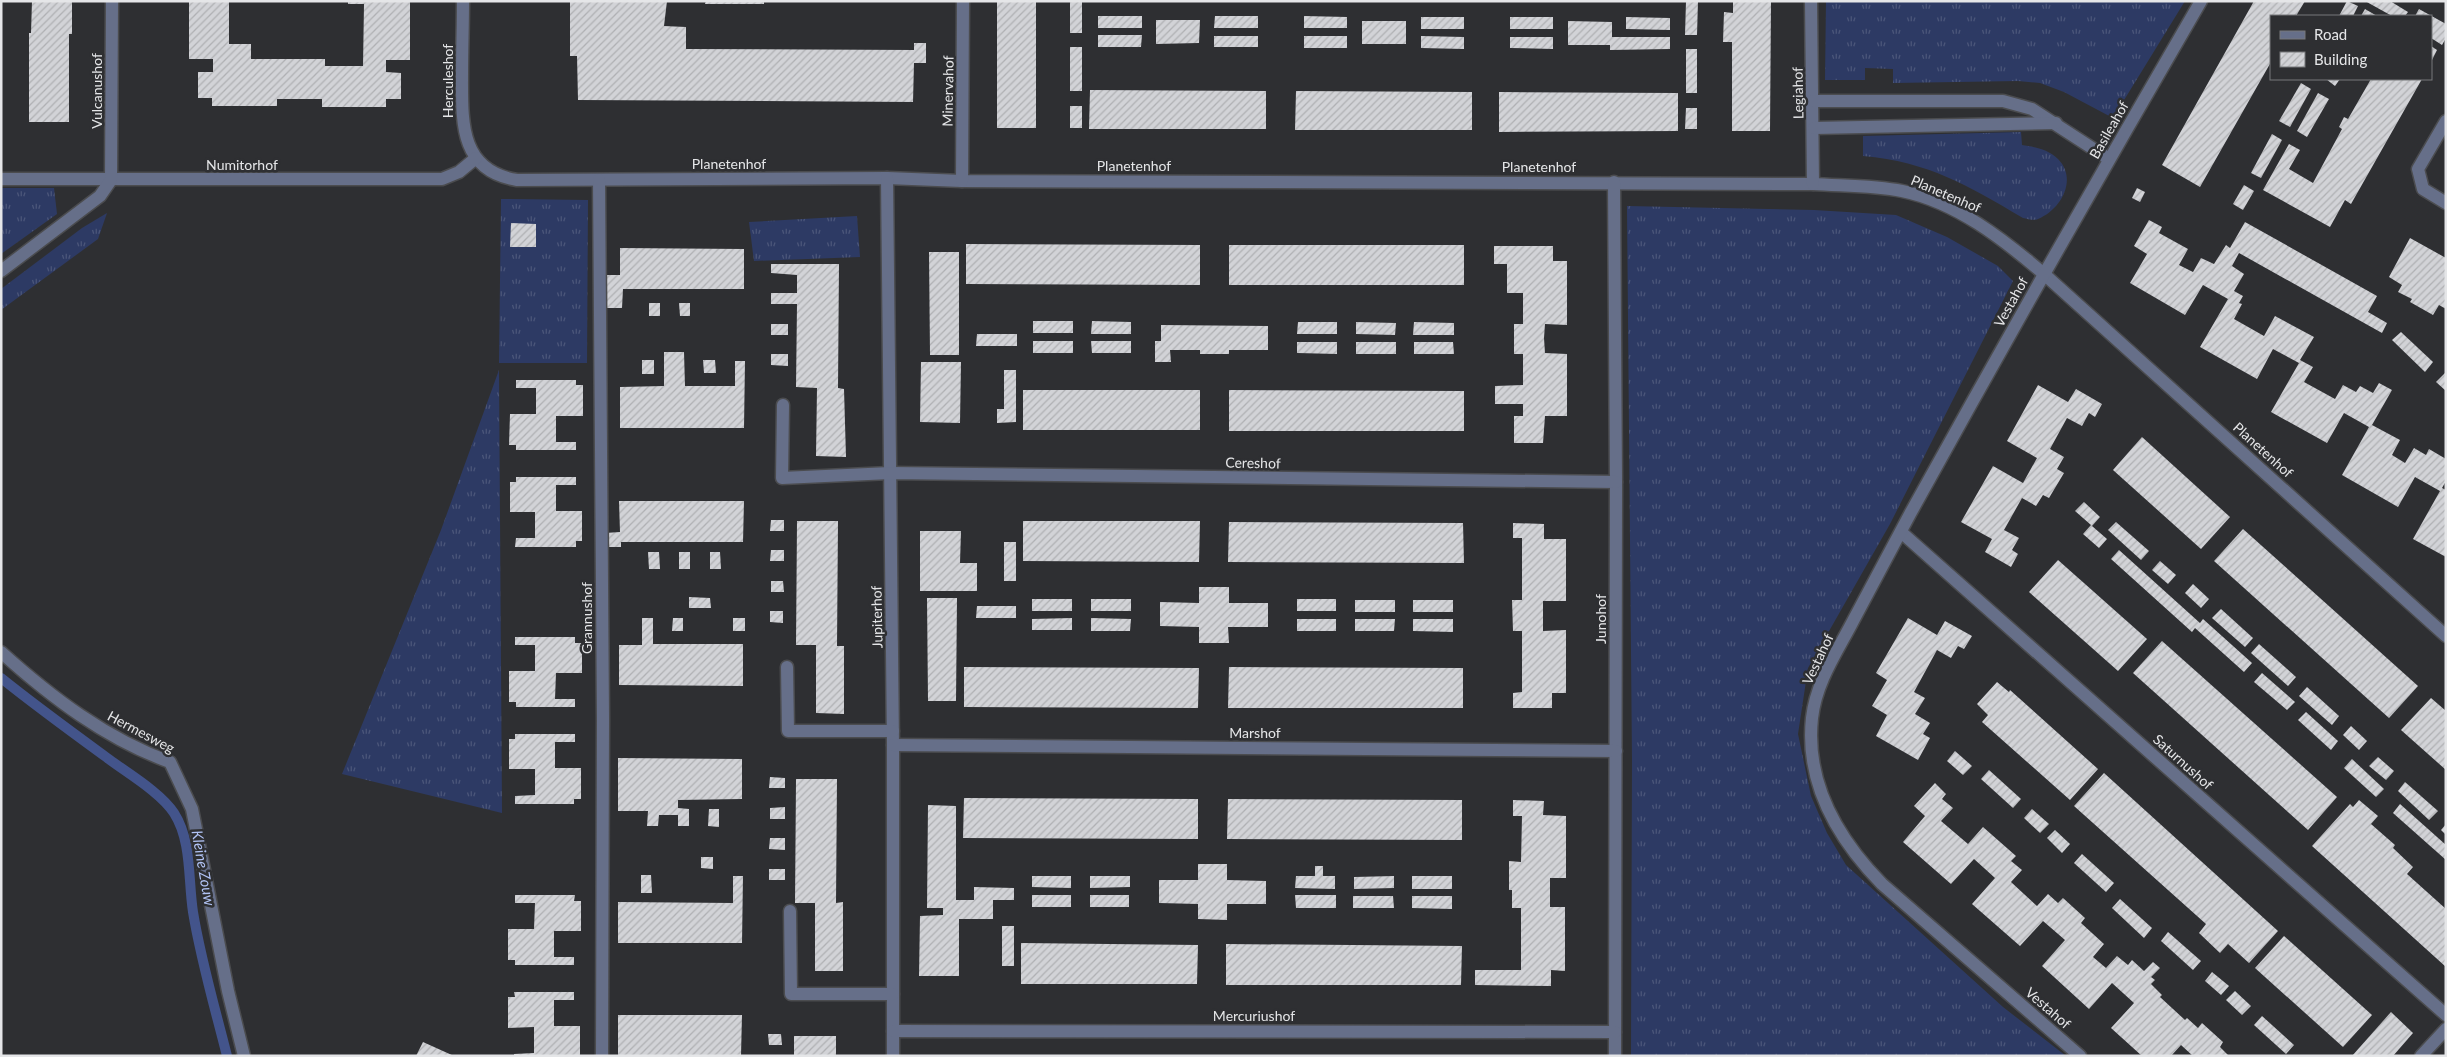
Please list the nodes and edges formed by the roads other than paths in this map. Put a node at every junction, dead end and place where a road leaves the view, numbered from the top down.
1 (112, 1) edge
2 (463, 1) edge
3 (963, 1) edge
4 (1811, 1) edge
5 (2201, 1) edge
6 (1813, 101) junction
7 (2446, 122) edge
8 (2056, 123) junction
9 (1814, 128) junction
10 (476, 158) junction
11 (2109, 159) junction
12 (886, 178) junction
13 (1, 179) edge
14 (111, 180) junction
15 (599, 180) junction
16 (962, 181) junction
17 (1614, 182) junction
18 (1814, 184) junction
19 (2446, 203) edge
20 (1, 271) edge
21 (2044, 274) junction
22 (783, 405) dead end
23 (890, 474) junction
24 (1616, 482) junction
25 (1901, 532) junction
26 (2446, 636) edge
27 (1, 652) edge
28 (786, 667) dead end
29 (893, 731) junction
30 (894, 745) junction
31 (1616, 751) junction
32 (790, 911) dead end
33 (893, 994) junction
34 (2446, 1015) edge
35 (2446, 1029) edge
36 (893, 1031) junction
37 (1615, 1032) junction
38 (244, 1056) edge
39 (602, 1056) edge
40 (893, 1056) edge
41 (1615, 1056) edge
42 (2080, 1056) edge
43 (2422, 1056) edge

1 - 14 street, Vulcanushof
2 - 10 street, Herculeshof
3 - 16 street, Minervahof
4 - 6 street, Legiahof
5 - 11 street, Basileahof
6 - 8 street
6 - 9 street, Legiahof
7 - 19 street
8 - 9 street
8 - 11 street
9 - 18 street, Legiahof
10 - 14 street, Numitorhof
10 - 15 street, Planetenhof
11 - 21 street, Basileahof
12 - 15 street, Planetenhof
12 - 16 street, Planetenhof
12 - 23 street, Jupiterhof
13 - 14 street, Numitorhof
14 - 20 street
15 - 39 street, Grannushof
16 - 17 street, Planetenhof
17 - 18 street, Planetenhof
17 - 24 street, Junohof
18 - 21 street, Planetenhof
21 - 25 street, Vestahof
21 - 26 street, Planetenhof
22 - 23 street, Cereshof
23 - 24 street, Cereshof
23 - 29 street, Jupiterhof
24 - 31 street, Junohof
25 - 34 street, Saturnushof
25 - 42 street, Vestahof
27 - 38 street, Hermesweg
28 - 29 street
29 - 30 street, Jupiterhof
30 - 31 street, Marshof
30 - 33 street, Jupiterhof
31 - 37 street, Junohof
32 - 33 street
33 - 36 street, Jupiterhof
35 - 43 street
36 - 37 street, Mercuriushof
36 - 40 street, Jupiterhof
37 - 41 street, Junohof

